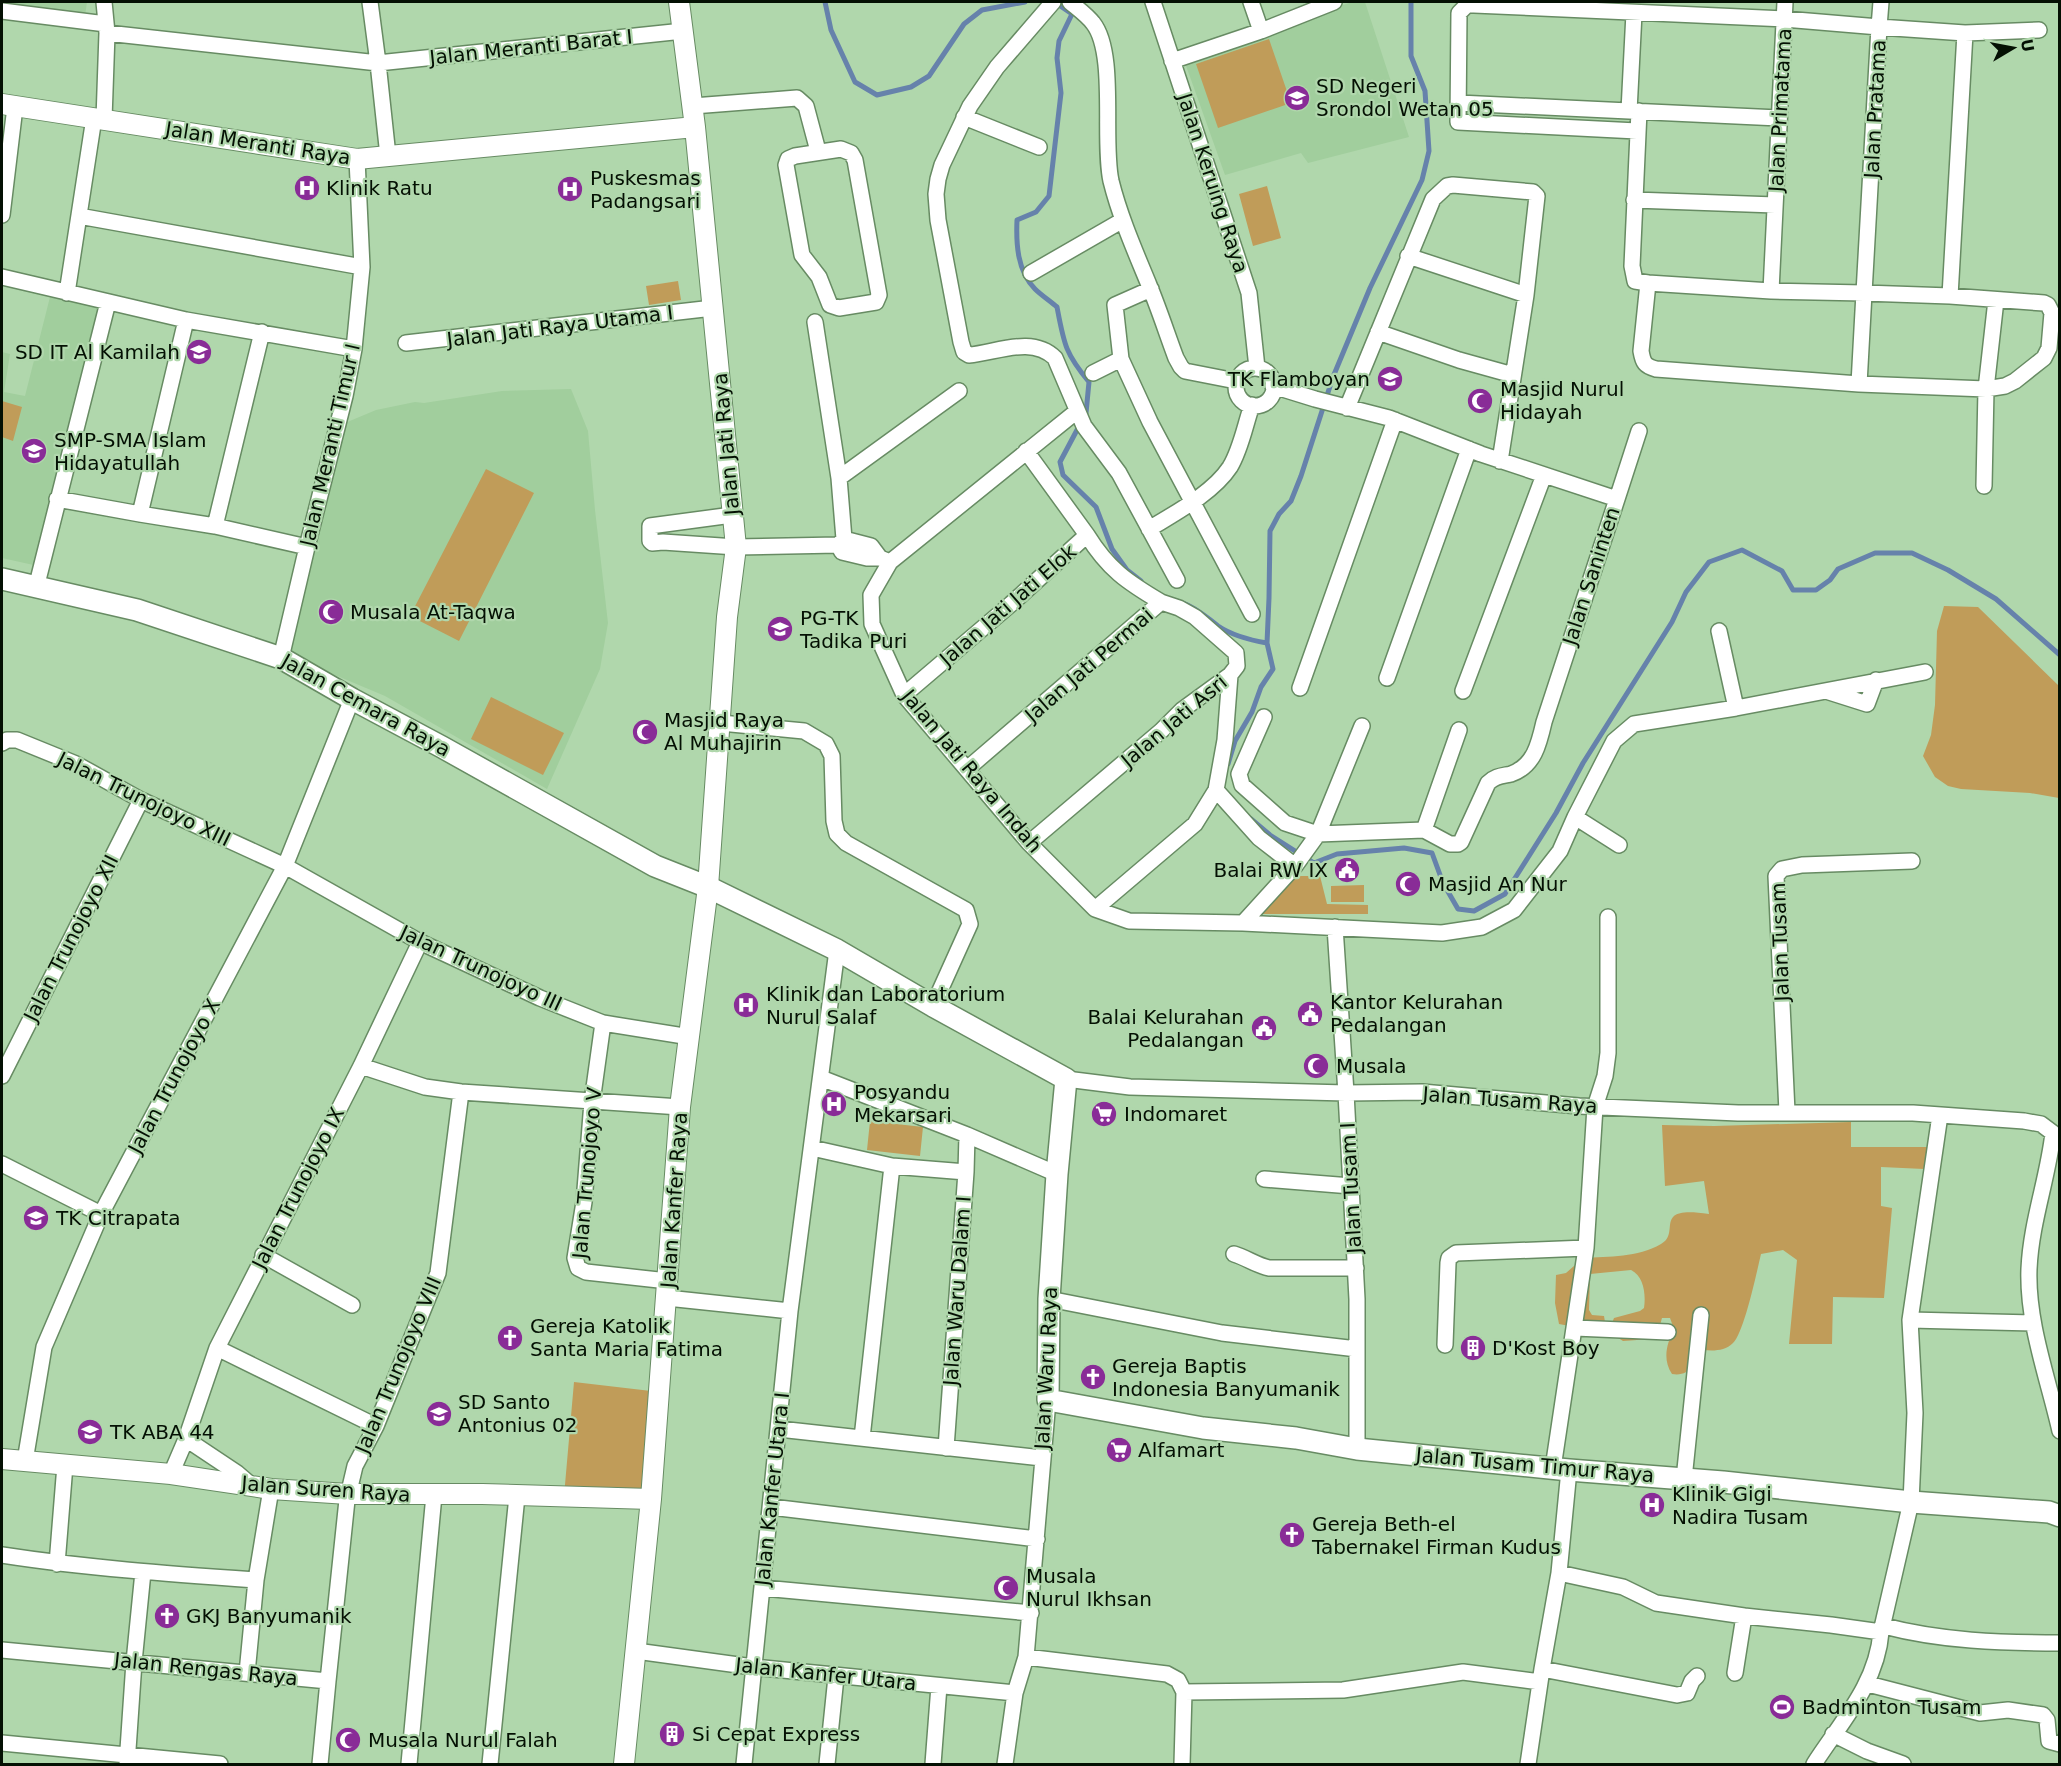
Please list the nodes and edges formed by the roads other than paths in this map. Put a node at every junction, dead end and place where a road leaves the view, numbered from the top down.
1 (104, 2) edge
2 (679, 2) edge
3 (1070, 2) edge
4 (1153, 2) edge
5 (1251, 2) edge
6 (1334, 2) edge
7 (1785, 2) edge
8 (1881, 2) edge
9 (366, 3) edge
10 (1052, 3) edge
11 (2, 11) edge
12 (1634, 13) junction
13 (1784, 19) junction
14 (1880, 27) junction
15 (107, 29) junction
16 (2039, 30) dead end
17 (683, 31) junction
18 (1261, 32) junction
19 (1965, 33) junction
20 (1172, 61) junction
21 (378, 63) junction
22 (1459, 103) junction
23 (8, 106) edge
24 (693, 106) junction
25 (1634, 111) junction
26 (964, 117) junction
27 (99, 118) junction
28 (1779, 118) junction
29 (695, 126) junction
30 (1637, 131) junction
31 (1039, 147) dead end
32 (818, 151) junction
33 (388, 156) junction
34 (357, 159) junction
35 (3, 197) edge
36 (1634, 200) junction
37 (1775, 205) junction
38 (2, 215) edge
39 (79, 216) junction
40 (1122, 220) junction
41 (1408, 256) junction
42 (362, 267) junction
43 (1031, 273) dead end
44 (2, 277) edge
45 (1648, 283) junction
46 (1150, 289) junction
47 (1771, 291) junction
48 (67, 292) junction
49 (1864, 293) junction
50 (1526, 295) junction
51 (1950, 296) junction
52 (1996, 300) junction
53 (108, 302) junction
54 (713, 308) junction
55 (186, 320) junction
56 (815, 322) dead end
57 (262, 332) junction
58 (1377, 332) junction
59 (406, 343) dead end
60 (354, 349) junction
61 (1121, 359) junction
62 (1093, 373) dead end
63 (1246, 373) junction
64 (1513, 375) junction
65 (1859, 384) junction
66 (1273, 389) junction
67 (1986, 389) junction
68 (959, 391) dead end
69 (1249, 404) junction
70 (1343, 406) junction
71 (1080, 416) junction
72 (1395, 420) junction
73 (1639, 431) dead end
74 (1469, 449) junction
75 (1026, 451) junction
76 (1500, 461) junction
77 (1544, 475) junction
78 (839, 478) junction
79 (1984, 486) dead end
80 (57, 499) junction
81 (1617, 500) junction
82 (1193, 501) junction
83 (140, 514) junction
84 (732, 515) junction
85 (215, 526) junction
86 (1149, 529) junction
87 (1087, 535) junction
88 (841, 542) junction
89 (307, 547) junction
90 (736, 547) junction
91 (885, 560) junction
92 (2, 579) edge
93 (1176, 580) dead end
94 (36, 588) junction
95 (1161, 602) junction
96 (1252, 614) dead end
97 (1719, 631) dead end
98 (281, 658) junction
99 (1925, 672) dead end
100 (1230, 675) junction
101 (1387, 678) dead end
102 (1876, 680) junction
103 (1300, 688) dead end
104 (1823, 690) junction
105 (1463, 692) dead end
106 (904, 695) junction
107 (352, 699) junction
108 (1736, 708) junction
109 (1264, 717) dead end
110 (721, 723) junction
111 (1362, 726) dead end
112 (1459, 730) dead end
113 (2, 743) edge
114 (967, 770) junction
115 (1216, 790) junction
116 (141, 800) junction
117 (1575, 817) junction
118 (1424, 830) junction
119 (1316, 837) junction
120 (1029, 843) junction
121 (1618, 845) dead end
122 (1912, 861) dead end
123 (1297, 865) junction
124 (285, 866) junction
125 (708, 887) junction
126 (1095, 909) junction
127 (1608, 916) dead end
128 (1243, 923) junction
129 (1335, 927) junction
130 (420, 942) junction
131 (837, 950) junction
132 (933, 1006) junction
133 (603, 1023) junction
134 (690, 1037) junction
135 (361, 1066) junction
136 (2, 1076) edge
137 (821, 1078) junction
138 (1066, 1079) junction
139 (461, 1092) junction
140 (1346, 1093) junction
141 (592, 1102) junction
142 (680, 1107) junction
143 (1595, 1107) junction
144 (1787, 1112) junction
145 (1940, 1115) junction
146 (967, 1135) junction
147 (812, 1148) junction
148 (2, 1164) edge
149 (892, 1166) junction
150 (966, 1172) junction
151 (1057, 1174) junction
152 (1264, 1179) dead end
153 (1351, 1186) junction
154 (101, 1214) junction
155 (1586, 1248) junction
156 (1234, 1254) dead end
157 (263, 1255) junction
158 (1356, 1268) junction
159 (667, 1289) junction
160 (1049, 1299) junction
161 (352, 1305) dead end
162 (790, 1311) junction
163 (1701, 1315) dead end
164 (1910, 1320) junction
165 (2033, 1323) junction
166 (1575, 1328) junction
167 (1668, 1332) dead end
168 (1445, 1344) dead end
169 (217, 1348) junction
170 (1357, 1349) junction
171 (1048, 1400) junction
172 (376, 1426) junction
173 (779, 1429) junction
174 (2060, 1431) edge
175 (862, 1438) junction
176 (186, 1439) junction
177 (946, 1448) junction
178 (1357, 1449) junction
179 (1042, 1458) junction
180 (2, 1459) edge
181 (25, 1461) junction
182 (65, 1465) junction
183 (1561, 1469) junction
184 (171, 1474) junction
185 (1684, 1479) junction
186 (251, 1485) junction
187 (271, 1489) junction
188 (348, 1494) junction
189 (434, 1495) junction
190 (517, 1496) junction
191 (651, 1499) junction
192 (1911, 1502) junction
193 (771, 1507) junction
194 (2060, 1516) edge
195 (1037, 1539) junction
196 (2, 1556) edge
197 (57, 1564) junction
198 (143, 1572) junction
199 (1559, 1573) junction
200 (256, 1580) junction
201 (763, 1588) junction
202 (1031, 1613) junction
203 (1744, 1616) junction
204 (1883, 1629) junction
205 (2060, 1643) edge
206 (2, 1650) edge
207 (636, 1651) junction
208 (1026, 1657) junction
209 (134, 1662) junction
210 (753, 1668) junction
211 (1735, 1673) dead end
212 (247, 1674) junction
213 (1541, 1676) junction
214 (836, 1677) junction
215 (1697, 1677) dead end
216 (328, 1681) junction
217 (1868, 1684) junction
218 (939, 1686) junction
219 (1185, 1692) junction
220 (1016, 1693) junction
221 (1833, 1734) junction
222 (2, 1743) edge
223 (2060, 1744) edge
224 (128, 1760) edge
225 (220, 1764) edge
226 (320, 1764) edge
227 (409, 1764) edge
228 (490, 1764) edge
229 (624, 1764) edge
230 (744, 1764) edge
231 (827, 1764) edge
232 (933, 1764) edge
233 (1005, 1764) edge
234 (1182, 1764) edge
235 (1528, 1764) edge
236 (1814, 1764) edge
237 (1903, 1764) edge

1 - 15 street
2 - 17 street, Jalan Jati Raya
3 - 40 street
4 - 20 street, Jalan Keruing Raya
5 - 18 street
6 - 18 street
7 - 13 street, Jalan Primatama
8 - 14 street
9 - 21 street
10 - 26 street
11 - 15 street, Jalan Meranti Barat I
12 - 13 street, Jalan Pratama
12 - 22 street, Jalan Pratama
12 - 25 street
13 - 14 street, Jalan Pratama
13 - 28 street, Jalan Primatama
14 - 19 street
14 - 49 street, Jalan Pratama
15 - 21 street, Jalan Meranti Barat I
15 - 27 street
16 - 19 street
17 - 21 street, Jalan Meranti Barat I
17 - 24 street, Jalan Jati Raya
18 - 20 street
19 - 51 street
20 - 63 street, Jalan Keruing Raya
21 - 33 street
22 - 25 street
22 - 30 street, Jalan Pratama
23 - 27 street, Jalan Meranti Raya
23 - 35 street
24 - 29 street, Jalan Jati Raya
24 - 32 street
25 - 28 street
25 - 30 street
26 - 31 street
26 - 71 street
27 - 34 street, Jalan Meranti Raya
27 - 39 street
28 - 37 street, Jalan Primatama
29 - 33 street, Jalan Meranti Raya
29 - 54 street, Jalan Jati Raya
30 - 36 street
32 - 32 street
33 - 34 street, Jalan Meranti Raya
34 - 42 street, Jalan Meranti Timur I
35 - 38 street
36 - 37 street, Jalan Primatama
36 - 45 street
37 - 47 street
39 - 42 street
39 - 48 street
40 - 43 street
40 - 46 street
41 - 50 street
41 - 50 street
41 - 58 street
42 - 60 street, Jalan Meranti Timur I
44 - 48 street
45 - 47 street
45 - 65 street
46 - 61 street
46 - 63 street
47 - 49 street
48 - 53 street
49 - 51 street
49 - 65 street, Jalan Pratama
50 - 64 street
51 - 52 street
52 - 67 street
52 - 67 street
53 - 55 street
53 - 80 street
54 - 59 street, Jalan Jati Raya Utama I
54 - 84 street, Jalan Jati Raya
55 - 57 street
55 - 83 street
56 - 78 street
57 - 60 street
57 - 85 street
58 - 64 street
58 - 70 street
60 - 89 street, Jalan Meranti Timur I
61 - 62 street
61 - 82 street
63 - 66 street
63 - 69 street
64 - 76 street
65 - 67 street
66 - 69 street
66 - 70 street, Jalan Saninten
67 - 79 street
68 - 78 street
69 - 82 street
70 - 72 street, Jalan Saninten
71 - 75 street
71 - 86 street
72 - 74 street, Jalan Saninten
72 - 103 street
73 - 81 street
74 - 76 street, Jalan Saninten
74 - 101 street
75 - 87 street, Jalan Jati Jati Elok
75 - 91 street
76 - 77 street, Jalan Saninten
77 - 81 street, Jalan Saninten
77 - 105 street
78 - 88 street
80 - 83 street
80 - 94 street
81 - 118 street, Jalan Saninten
82 - 86 street
82 - 96 street
83 - 85 street
84 - 90 street, Jalan Jati Raya
84 - 90 street
85 - 89 street
86 - 93 street
87 - 95 street, Jalan Jati Permai
87 - 106 street, Jalan Jati Jati Elok
88 - 90 street
88 - 91 street
89 - 98 street, Jalan Meranti Timur I
90 - 110 street, Jalan Jati Raya
91 - 106 street, Jalan Jati Raya Indah
92 - 94 main road, Jalan Cemara Raya
94 - 98 main road, Jalan Cemara Raya
95 - 100 street, Jalan Jati Asri
95 - 114 street, Jalan Jati Permai
97 - 108 street
98 - 107 main road, Jalan Cemara Raya
99 - 102 street, Jalan Jati Raya Indah
100 - 115 street
100 - 120 street, Jalan Jati Asri
102 - 104 street, Jalan Jati Raya Indah
102 - 104 street
104 - 108 street, Jalan Jati Raya Indah
106 - 114 street, Jalan Jati Raya Indah
107 - 124 street, Jalan Trunojoyo X
107 - 125 main road, Jalan Cemara Raya
108 - 117 street, Jalan Jati Raya Indah
109 - 119 street
110 - 125 street, Jalan Jati Raya
110 - 132 street
111 - 119 street
112 - 118 street
113 - 116 street, Jalan Trunojoyo XIII
114 - 120 street, Jalan Jati Raya Indah
115 - 123 street
115 - 126 street
116 - 124 street, Jalan Trunojoyo XIII
116 - 136 street, Jalan Trunojoyo XII
117 - 121 street
117 - 129 street, Jalan Jati Raya Indah
118 - 119 street
119 - 123 street
120 - 126 street, Jalan Jati Raya Indah
122 - 144 street, Jalan Tusam
123 - 128 street
124 - 130 street, Jalan Trunojoyo III
124 - 154 street, Jalan Trunojoyo X
125 - 131 main road, Jalan Tusam Raya
125 - 134 street, Jalan Kanfer Raya
126 - 128 street, Jalan Jati Raya Indah
127 - 143 street
128 - 129 street, Jalan Jati Raya Indah
129 - 140 street, Jalan Tusam I
130 - 133 street, Jalan Trunojoyo III
130 - 135 street, Jalan Trunojoyo IX
131 - 132 main road, Jalan Tusam Raya
131 - 137 street, Jalan Kanfer Utara I
132 - 138 main road, Jalan Tusam Raya
133 - 134 street, Jalan Trunojoyo III
133 - 141 street, Jalan Trunojoyo V
134 - 142 street, Jalan Kanfer Raya
135 - 139 street
135 - 157 street, Jalan Trunojoyo IX
137 - 146 street
137 - 147 street, Jalan Kanfer Utara I
138 - 140 street, Jalan Tusam Raya
138 - 151 main road, Jalan Waru Raya
139 - 141 street
139 - 172 street, Jalan Trunojoyo VIII
140 - 143 street, Jalan Tusam Raya
140 - 153 street, Jalan Tusam I
141 - 142 street
141 - 159 street, Jalan Trunojoyo V
142 - 159 street, Jalan Kanfer Raya
143 - 144 street, Jalan Tusam Raya
143 - 155 street
144 - 145 street, Jalan Tusam Raya
145 - 164 street
145 - 165 street, Jalan Tusam Raya
146 - 150 street, Jalan Waru Dalam I
146 - 151 street
147 - 149 street
147 - 162 street, Jalan Kanfer Utara I
148 - 154 street
149 - 150 street
149 - 175 street
150 - 177 street, Jalan Waru Dalam I
151 - 160 main road, Jalan Waru Raya
152 - 153 street
153 - 158 street, Jalan Tusam I
154 - 181 street, Jalan Trunojoyo X
155 - 166 street
155 - 168 street
156 - 158 street
157 - 161 street
157 - 169 street, Jalan Trunojoyo IX
158 - 170 street, Jalan Tusam I
159 - 162 street
159 - 191 street, Jalan Kanfer Raya
160 - 170 street
160 - 171 main road, Jalan Waru Raya
162 - 173 street, Jalan Kanfer Utara I
163 - 185 street
164 - 165 street
164 - 192 street
165 - 174 street, Jalan Tusam Raya
166 - 167 street
166 - 183 street
169 - 172 street
169 - 176 street, Jalan Trunojoyo IX
170 - 178 street, Jalan Tusam I
171 - 178 main road, Jalan Tusam Timur Raya
171 - 179 street, Jalan Waru Raya
172 - 188 street, Jalan Trunojoyo VIII
173 - 175 street
173 - 193 street, Jalan Kanfer Utara I
175 - 177 street
176 - 184 street, Jalan Trunojoyo IX
176 - 186 street
177 - 179 street
178 - 183 main road, Jalan Tusam Timur Raya
179 - 195 street, Jalan Waru Raya
180 - 181 street, Jalan Suren Raya
181 - 182 street, Jalan Suren Raya
182 - 184 street, Jalan Suren Raya
182 - 197 street
183 - 185 main road, Jalan Tusam Timur Raya
183 - 199 street
184 - 186 street, Jalan Suren Raya
185 - 192 main road, Jalan Tusam Timur Raya
186 - 187 street, Jalan Suren Raya
187 - 188 street, Jalan Suren Raya
187 - 200 street
188 - 189 street, Jalan Suren Raya
188 - 216 street, Jalan Trunojoyo VIII
189 - 190 street, Jalan Suren Raya
189 - 227 street
190 - 191 street, Jalan Suren Raya
190 - 228 street
191 - 207 street, Jalan Kanfer Raya
192 - 194 main road, Jalan Tusam Timur Raya
192 - 204 street
193 - 195 street
193 - 201 street, Jalan Kanfer Utara I
195 - 202 street, Jalan Waru Raya
196 - 197 street
197 - 198 street
198 - 200 street
198 - 209 street
199 - 203 street
199 - 213 street
200 - 212 street
201 - 202 street
201 - 210 street, Jalan Kanfer Utara I
202 - 208 street, Jalan Waru Raya
203 - 204 street
203 - 211 street
204 - 205 street
204 - 217 street
206 - 209 street, Jalan Rengas Raya
207 - 210 street, Jalan Kanfer Utara
207 - 229 street, Jalan Kanfer Raya
208 - 219 street
208 - 220 street, Jalan Waru Raya
209 - 212 street, Jalan Rengas Raya
209 - 224 street
210 - 214 street, Jalan Kanfer Utara
210 - 230 street, Jalan Kanfer Utara I
212 - 216 street, Jalan Rengas Raya
213 - 215 street
213 - 219 street
213 - 235 street
214 - 218 street, Jalan Kanfer Utara
214 - 231 street
216 - 226 street
217 - 221 street
217 - 223 street
218 - 220 street, Jalan Kanfer Utara
218 - 232 street
219 - 234 street
220 - 233 street, Jalan Waru Raya
221 - 236 street
221 - 237 street
222 - 224 street
224 - 225 street

